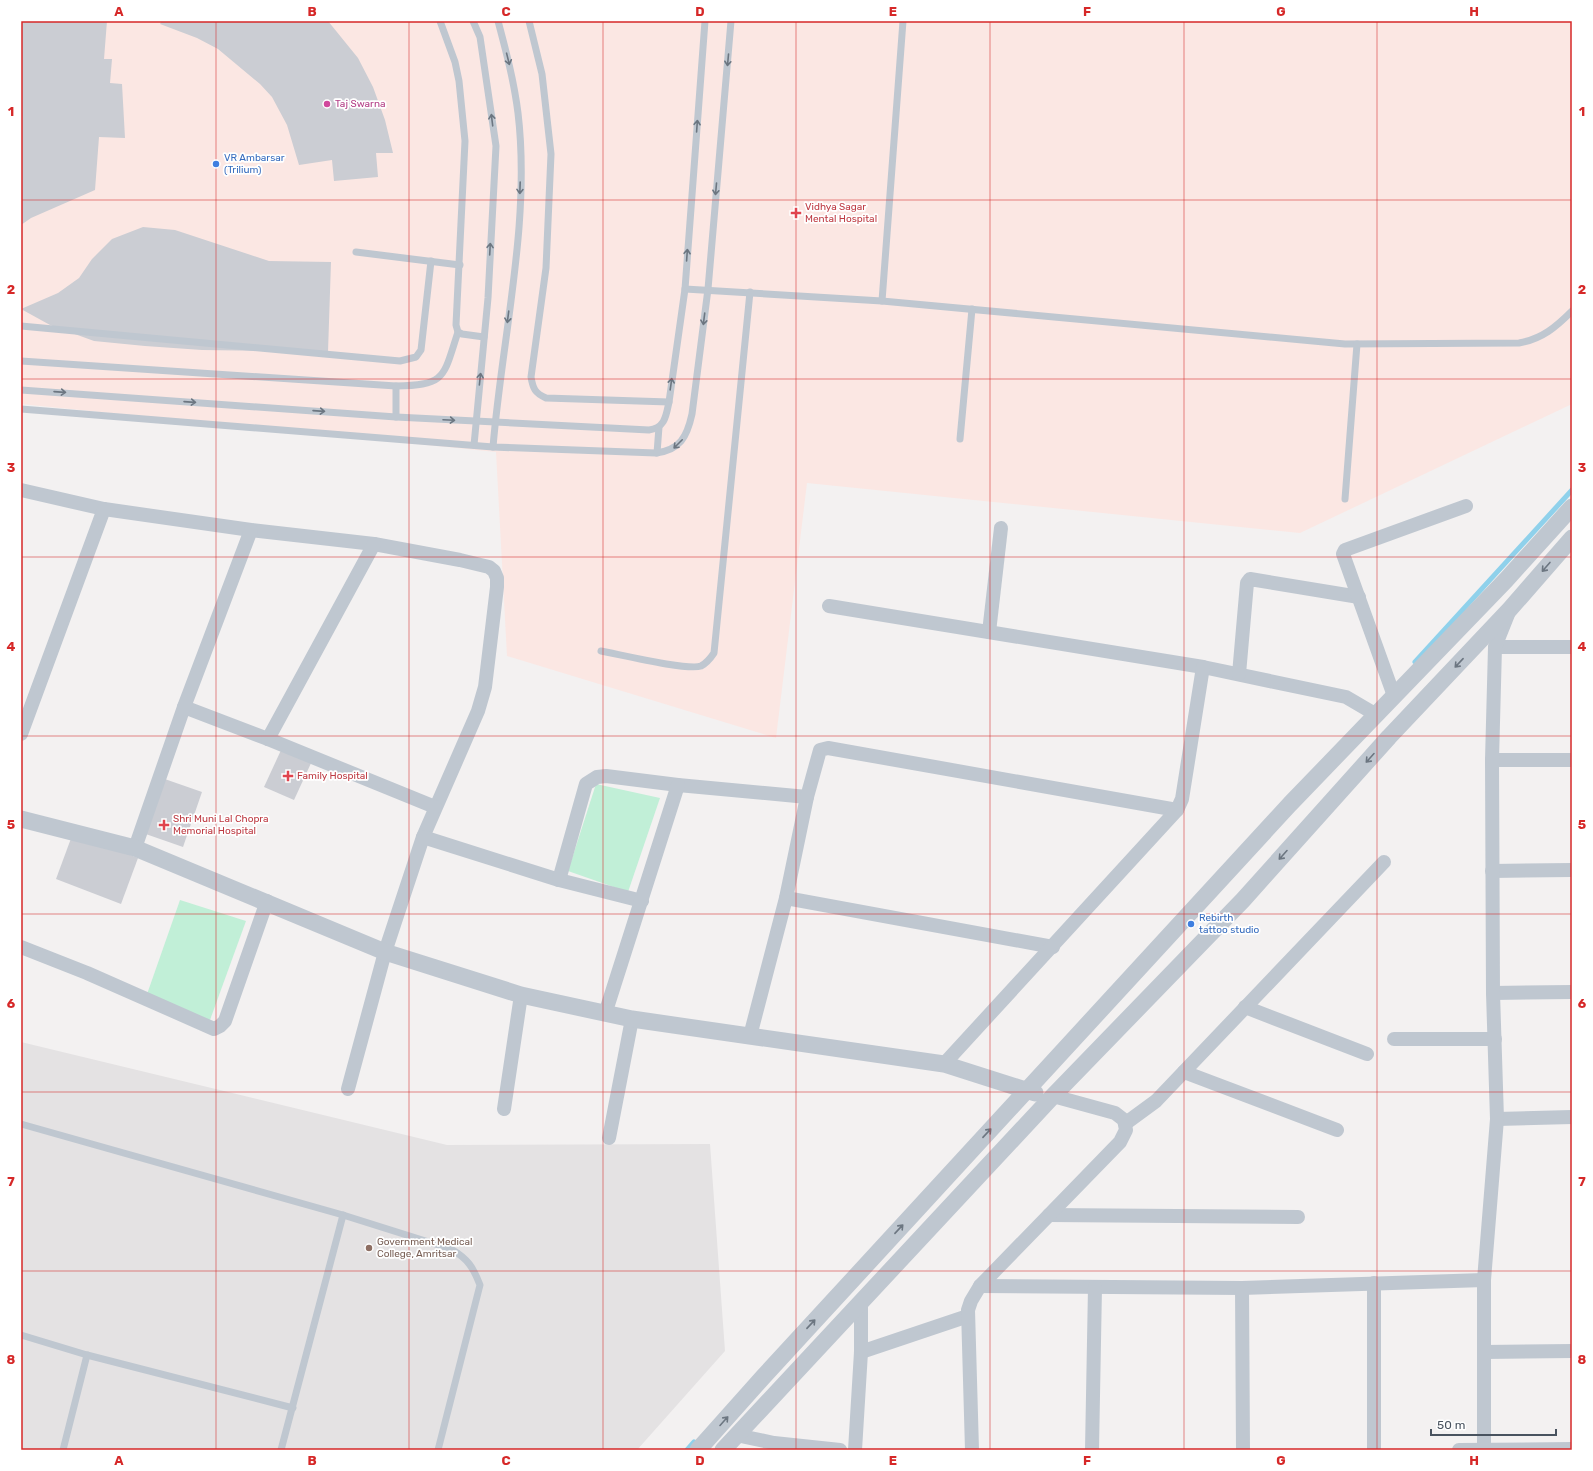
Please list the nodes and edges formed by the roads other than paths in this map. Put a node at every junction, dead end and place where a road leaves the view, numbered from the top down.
1 (440, 21) edge
2 (473, 21) edge
3 (498, 21) edge
4 (529, 21) edge
5 (705, 21) edge
6 (731, 21) edge
7 (902, 21) edge
8 (356, 252) dead end
9 (431, 262) junction
10 (460, 265) junction
11 (685, 289) junction
12 (708, 289) junction
13 (750, 292) junction
14 (882, 301) junction
15 (972, 309) junction
16 (1572, 311) edge
17 (21, 326) edge
18 (458, 332) junction
19 (484, 337) junction
20 (1358, 344) junction
21 (21, 361) edge
22 (396, 386) junction
23 (21, 390) edge
24 (669, 402) junction
25 (21, 409) edge
26 (396, 417) junction
27 (476, 421) junction
28 (495, 423) junction
29 (659, 427) junction
30 (960, 439) dead end
31 (474, 445) junction
32 (493, 447) junction
33 (658, 453) junction
34 (21, 490) edge
35 (1345, 499) dead end
36 (1466, 506) dead end
37 (1572, 507) edge
38 (104, 509) junction
39 (1001, 528) dead end
40 (251, 530) junction
41 (1572, 538) edge
42 (374, 544) junction
43 (1359, 597) junction
44 (829, 606) dead end
45 (1510, 609) junction
46 (989, 632) junction
47 (1496, 647) junction
48 (1572, 647) edge
49 (601, 651) dead end
50 (1203, 667) junction
51 (1239, 674) junction
52 (1394, 696) junction
53 (184, 707) junction
54 (1375, 714) junction
55 (21, 734) edge
56 (268, 739) junction
57 (1492, 760) junction
58 (1572, 760) edge
59 (678, 786) junction
60 (807, 797) junction
61 (435, 807) junction
62 (1177, 810) junction
63 (21, 819) edge
64 (423, 837) junction
65 (135, 848) junction
66 (1384, 862) dead end
67 (1572, 870) edge
68 (1492, 871) junction
69 (559, 880) junction
70 (786, 898) junction
71 (267, 901) junction
72 (642, 901) junction
73 (21, 947) edge
74 (1053, 947) junction
75 (385, 952) junction
76 (1572, 992) edge
77 (1493, 993) junction
78 (521, 995) junction
79 (1245, 1007) junction
80 (605, 1014) junction
81 (632, 1019) junction
82 (750, 1036) junction
83 (1394, 1039) dead end
84 (1495, 1039) junction
85 (1367, 1054) dead end
86 (944, 1064) junction
87 (1184, 1072) junction
88 (348, 1089) dead end
89 (1026, 1092) junction
90 (1052, 1096) junction
91 (504, 1109) dead end
92 (1572, 1117) edge
93 (1497, 1119) junction
94 (1126, 1123) junction
95 (21, 1124) edge
96 (1337, 1130) dead end
97 (609, 1138) dead end
98 (343, 1215) junction
99 (1049, 1215) junction
100 (1298, 1217) dead end
101 (1484, 1280) junction
102 (1374, 1283) junction
103 (980, 1286) junction
104 (1095, 1287) junction
105 (1242, 1288) junction
106 (861, 1303) junction
107 (968, 1316) junction
108 (21, 1335) edge
109 (1572, 1351) edge
110 (861, 1352) junction
111 (1484, 1352) junction
112 (87, 1355) junction
113 (293, 1408) junction
114 (736, 1435) junction
115 (774, 1446) edge
116 (1484, 1449) edge
117 (1572, 1449) edge
118 (63, 1450) edge
119 (281, 1450) edge
120 (438, 1450) edge
121 (698, 1450) edge
122 (723, 1450) edge
123 (840, 1450) edge
124 (855, 1450) edge
125 (972, 1450) edge
126 (1092, 1450) edge
127 (1243, 1450) edge
128 (1374, 1450) edge
129 (1459, 1450) edge

1 - 10 lane
19 -> 2 lane
3 -> 28 lane
4 - 24 lane
11 -> 5 lane
6 -> 12 lane
7 - 14 lane
8 - 9 lane
9 - 10 lane
9 - 17 lane
10 - 18 lane
11 - 12 lane
24 -> 11 lane
12 - 13 lane
12 -> 33 lane
13 - 14 lane
13 - 49 lane
14 - 15 lane
15 - 20 lane
15 - 30 lane
16 - 20 lane
18 - 19 lane
18 - 22 lane
27 -> 19 lane
20 - 35 lane
21 - 22 lane
22 - 26 lane
23 -> 26 lane
24 - 29 lane
25 - 31 lane
26 -> 27 lane
27 - 28 lane
27 - 31 lane
28 - 29 lane
28 - 32 lane
29 - 33 lane
31 - 32 lane
32 - 33 lane
34 - 38 street
36 - 43 street
37 - 52 street
38 - 40 street
38 - 55 street
39 - 46 street
40 - 42 street
40 - 53 street
41 -> 45 street
42 - 56 street
42 - 61 street
43 - 51 street
43 - 52 street
44 - 46 street
45 - 47 street
45 -> 90 street
46 - 50 street
47 - 48 street
47 - 57 street
50 - 51 street
50 - 62 street
51 - 54 street
52 - 54 street
53 - 56 street
53 - 65 street
54 - 89 street
56 - 61 street
57 - 58 street
57 - 68 street
59 - 60 street
59 - 69 street
59 - 72 street
60 - 62 street
60 - 70 street
61 - 64 street
62 - 74 street
63 - 65 street
64 - 69 street
64 - 75 street
65 - 71 street
66 - 79 street
67 - 68 street
68 - 77 street
69 - 72 street
70 - 74 street
70 - 82 street
71 - 73 street
71 - 75 street
72 - 80 street
74 - 86 street
75 - 78 street
75 - 88 street
76 - 77 street
77 - 84 street
78 - 80 street
78 - 91 street
79 - 85 street
79 - 87 street
80 - 81 street
81 - 82 street
81 - 97 street
82 - 86 street
83 - 84 street
84 - 93 street
86 - 89 street
87 - 94 street
87 - 96 street
89 - 90 street
121 -> 89 street
90 - 94 street
90 - 106 street
92 - 93 street
93 - 101 street
94 - 99 street
95 - 98 lane
98 - 113 lane
98 - 120 lane
99 - 100 street
99 - 103 street
101 - 102 street
101 - 111 street
102 - 105 street
102 - 128 street
103 - 104 street
103 - 107 street
104 - 105 street
104 - 126 street
105 - 127 street
106 - 110 street
106 - 114 street
107 - 110 street
107 - 125 street
108 - 112 lane
109 - 111 street
110 - 124 street
111 - 116 street
112 - 113 lane
112 - 118 lane
113 - 119 lane
114 - 115 street
114 - 122 street
115 - 123 street
116 - 117 street
116 - 129 street

